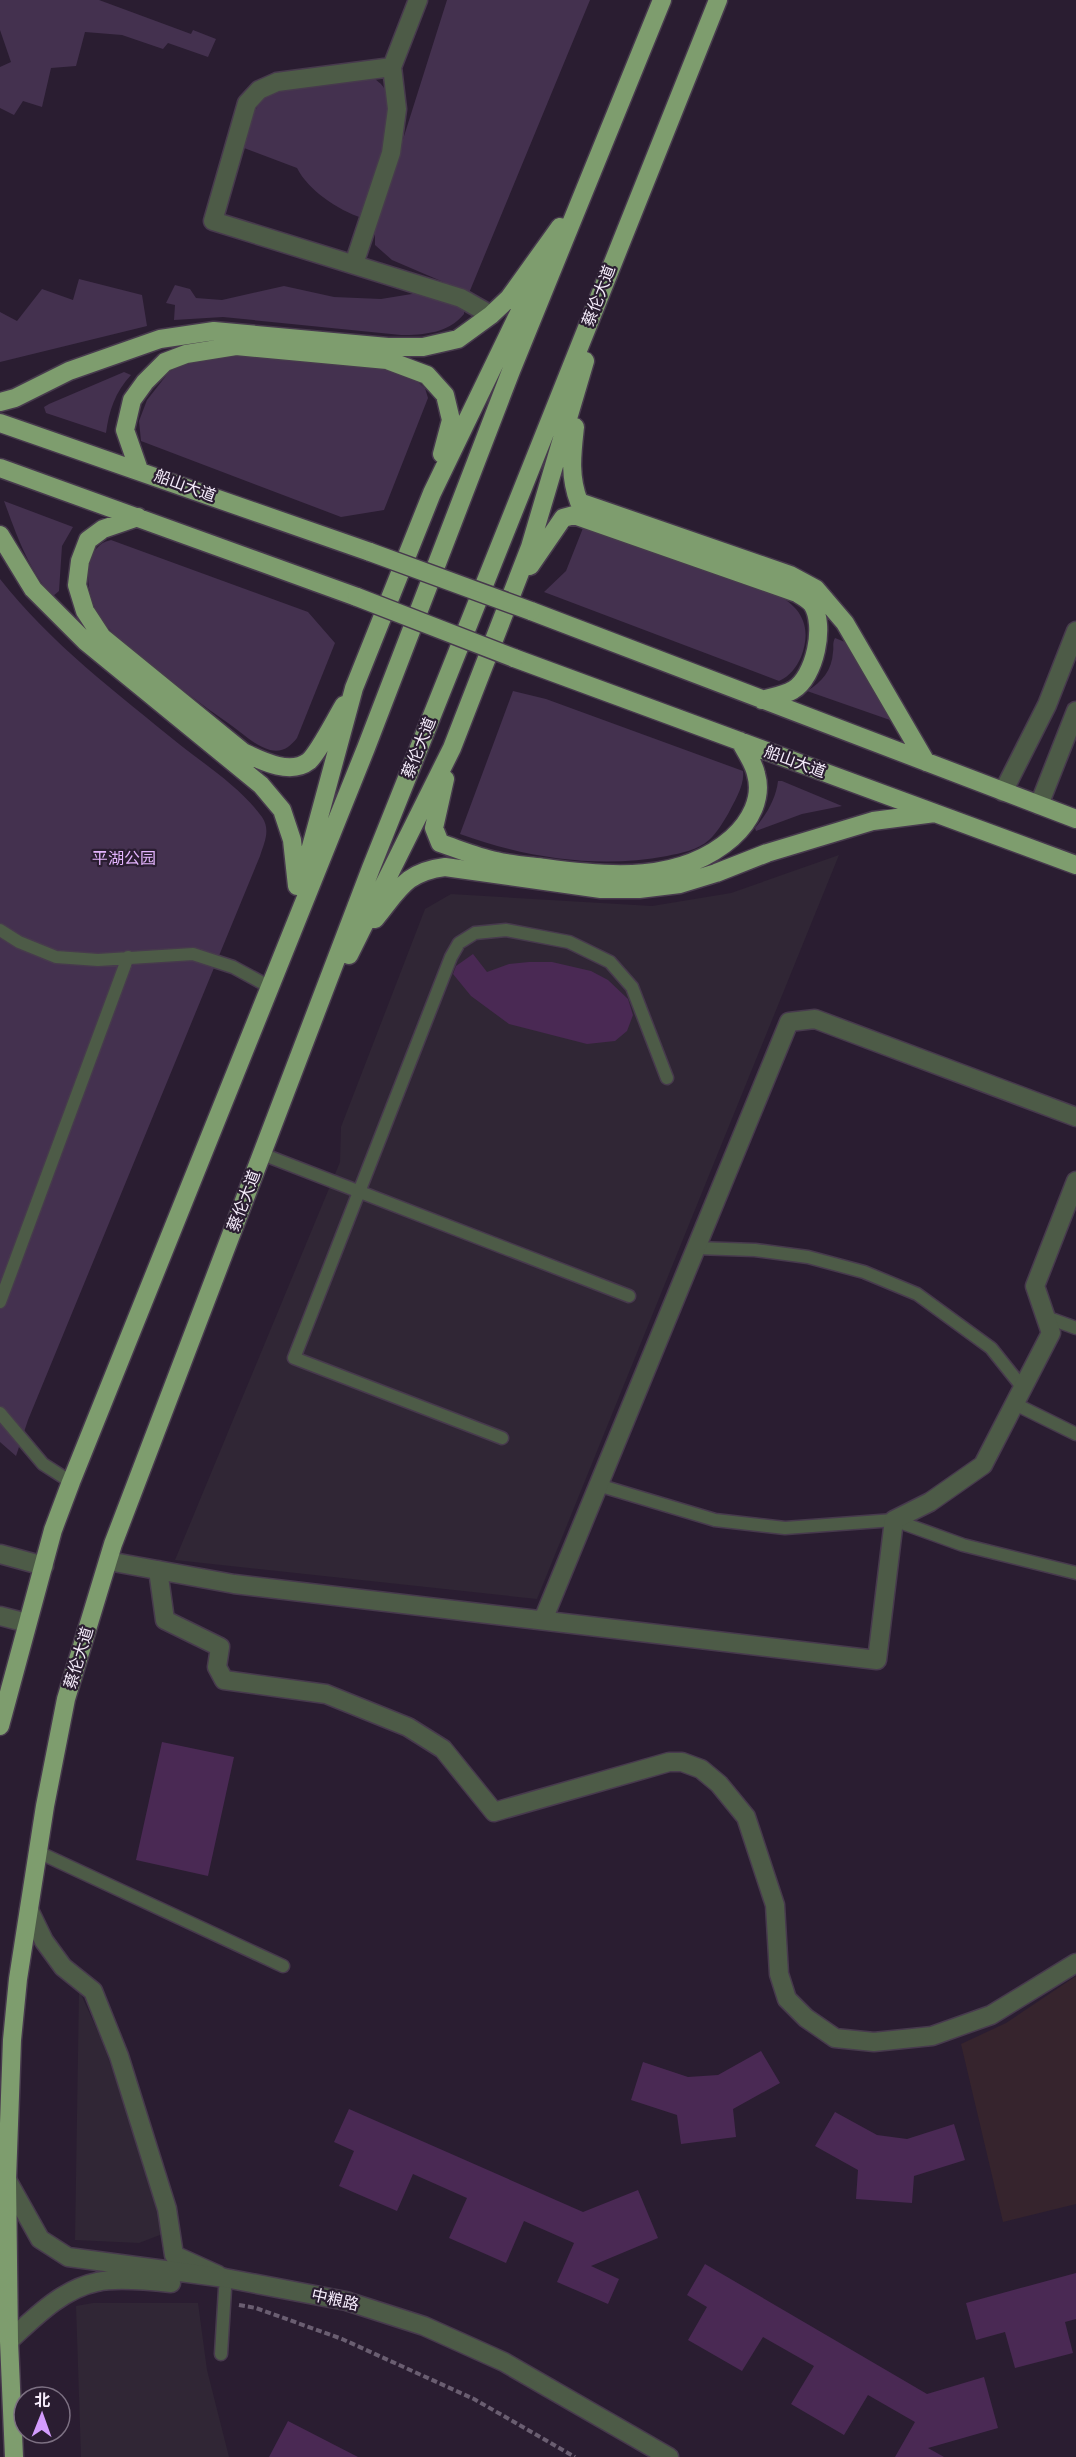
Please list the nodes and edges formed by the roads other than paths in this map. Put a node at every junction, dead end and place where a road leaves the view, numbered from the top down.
1 (418, 0) edge
2 (662, 0) edge
3 (718, 0) edge
4 (392, 68) junction
5 (622, 98) junction
6 (560, 227) junction
7 (620, 243) junction
8 (354, 264) junction
9 (491, 315) junction
10 (583, 368) junction
11 (0, 402) edge
12 (0, 423) edge
13 (0, 468) edge
14 (139, 470) junction
15 (432, 493) junction
16 (138, 518) junction
17 (0, 535) edge
18 (514, 590) junction
19 (1076, 631) edge
20 (354, 688) junction
21 (762, 700) junction
22 (1076, 711) edge
23 (740, 741) junction
24 (452, 748) junction
25 (926, 762) junction
26 (1003, 792) junction
27 (1039, 805) junction
28 (935, 813) junction
29 (1076, 819) edge
30 (1076, 865) edge
31 (298, 896) junction
32 (0, 930) edge
33 (354, 946) junction
34 (128, 957) junction
35 (280, 961) junction
36 (270, 987) junction
37 (304, 1042) junction
38 (668, 1078) dead end
39 (1076, 1117) edge
40 (262, 1154) junction
41 (1076, 1181) edge
42 (359, 1191) junction
43 (696, 1248) junction
44 (630, 1296) dead end
45 (0, 1302) edge
46 (1043, 1316) junction
47 (1076, 1328) edge
48 (1019, 1396) junction
49 (0, 1413) edge
50 (1076, 1434) edge
51 (502, 1438) dead end
52 (71, 1482) junction
53 (598, 1485) junction
54 (894, 1520) junction
55 (0, 1554) edge
56 (108, 1561) junction
57 (44, 1566) junction
58 (158, 1570) junction
59 (1076, 1573) edge
60 (0, 1616) edge
61 (543, 1620) junction
62 (27, 1623) junction
63 (5, 1682) edge
64 (0, 1726) edge
65 (38, 1852) junction
66 (29, 1910) junction
67 (1076, 1963) edge
68 (283, 1966) dead end
69 (7, 2180) junction
70 (225, 2290) junction
71 (9, 2341) junction
72 (221, 2354) dead end
73 (14, 2457) edge
74 (645, 2457) edge
75 (669, 2457) edge

1 - 4 street
2 - 5 highway
3 - 7 highway, 蔡伦大道
4 - 8 street
4 - 8 street
5 - 6 highway
5 - 35 highway
6 - 9 highway
6 - 15 highway
7 - 10 highway
7 - 37 highway, 蔡伦大道
8 - 9 street
9 - 11 highway
10 - 18 highway
10 - 25 highway
12 - 14 highway, 船山大道
13 - 16 highway
14 - 15 highway
14 - 21 highway, 船山大道, bridge
15 - 20 highway
16 - 20 highway
16 - 23 highway, 船山大道, bridge
17 - 31 highway
18 - 21 highway
18 - 24 highway
19 - 26 street
20 - 31 highway
21 - 25 highway
22 - 27 street
23 - 24 highway
23 - 28 highway, 船山大道
24 - 33 highway
25 - 26 highway
26 - 27 highway
27 - 29 highway
28 - 30 highway, 船山大道
28 - 33 highway
31 - 35 highway
32 - 34 lane
33 - 37 highway
34 - 36 lane
34 - 45 lane
35 - 36 highway
36 - 52 highway
37 - 40 highway, 蔡伦大道
38 - 42 lane
39 - 43 street
40 - 42 lane
40 - 56 highway, 蔡伦大道
41 - 46 street
42 - 44 lane
42 - 51 lane
43 - 48 lane
43 - 53 street
46 - 47 lane
46 - 48 street
48 - 50 lane
48 - 54 street
49 - 52 lane
52 - 57 highway
53 - 54 lane
53 - 61 street
54 - 59 lane
54 - 61 street
55 - 57 street
56 - 58 street
56 - 65 highway, 蔡伦大道
57 - 62 highway
58 - 61 street
58 - 67 street
60 - 62 street
62 - 63 highway
63 - 64 highway
65 - 66 highway, 蔡伦大道
65 - 68 lane
66 - 69 highway, 蔡伦大道
66 - 70 street
69 - 70 street, 中粮路
69 - 71 highway, 蔡伦大道
70 - 71 street, 中粮路
70 - 72 lane
70 - 74 street, 中粮路
70 - 75 street, 中粮路
71 - 73 highway, 蔡伦大道

